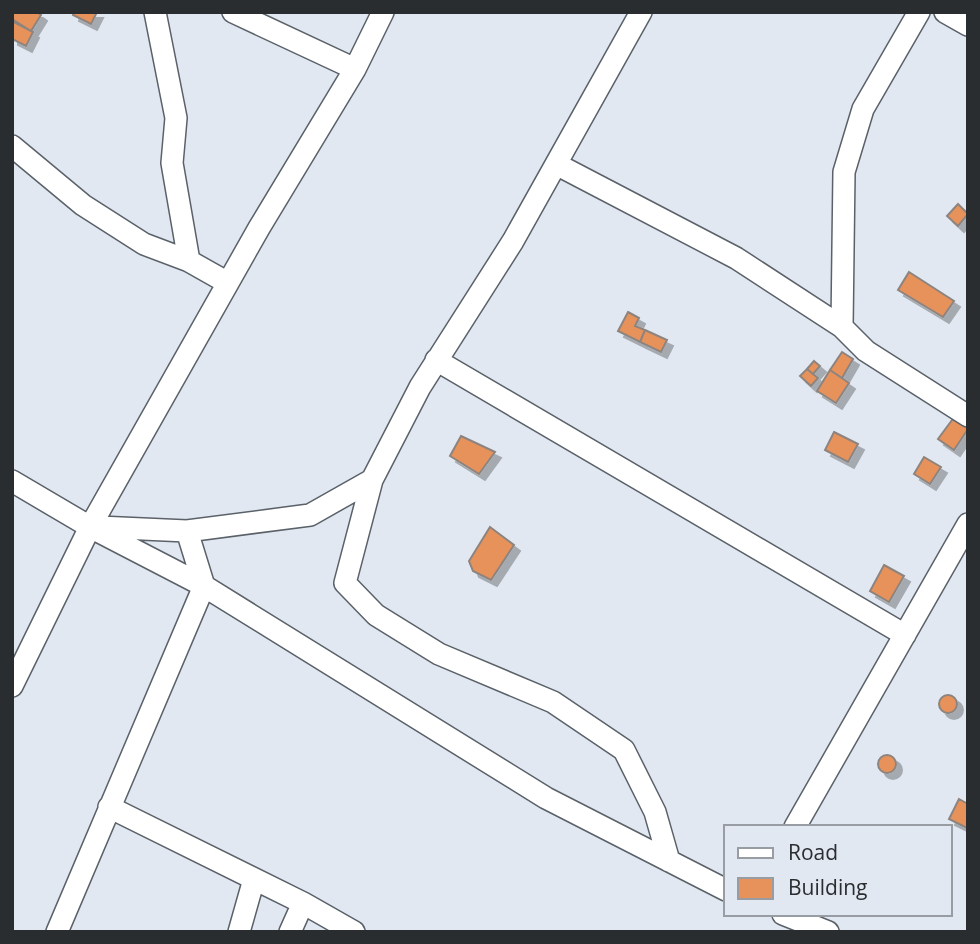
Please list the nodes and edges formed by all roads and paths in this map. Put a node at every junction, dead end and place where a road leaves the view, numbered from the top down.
1 (155, 12) edge
2 (233, 12) edge
3 (383, 12) edge
4 (641, 12) edge
5 (919, 12) edge
6 (945, 12) edge
7 (968, 25) edge
8 (355, 69) junction
9 (12, 146) edge
10 (556, 164) junction
11 (189, 261) junction
12 (228, 283) junction
13 (842, 327) junction
14 (436, 360) junction
15 (968, 416) edge
16 (372, 480) junction
17 (12, 481) edge
18 (968, 524) edge
19 (90, 527) junction
20 (187, 531) junction
21 (204, 586) junction
22 (905, 635) junction
23 (12, 686) edge
24 (109, 807) junction
25 (796, 825) edge
26 (669, 861) junction
27 (254, 879) junction
28 (724, 889) edge
29 (303, 903) junction
30 (788, 916) edge
31 (57, 932) edge
32 (239, 932) edge
33 (290, 932) edge
34 (355, 932) edge
35 (828, 932) edge

1 - 11 street
2 - 8 street
3 - 8 street
4 - 10 street
5 - 13 street
6 - 7 street
8 - 12 street
9 - 11 street
10 - 13 street
10 - 14 street
11 - 12 street
12 - 19 street
13 - 15 street
14 - 16 street
14 - 22 street
16 - 20 street
16 - 26 street
17 - 19 street
18 - 22 street
19 - 20 street
19 - 21 street
19 - 23 street
20 - 21 street
21 - 24 street
21 - 26 street
22 - 25 street
24 - 27 street
24 - 31 street
26 - 28 street
27 - 29 street
27 - 32 street
29 - 33 street
29 - 34 street
30 - 35 street

